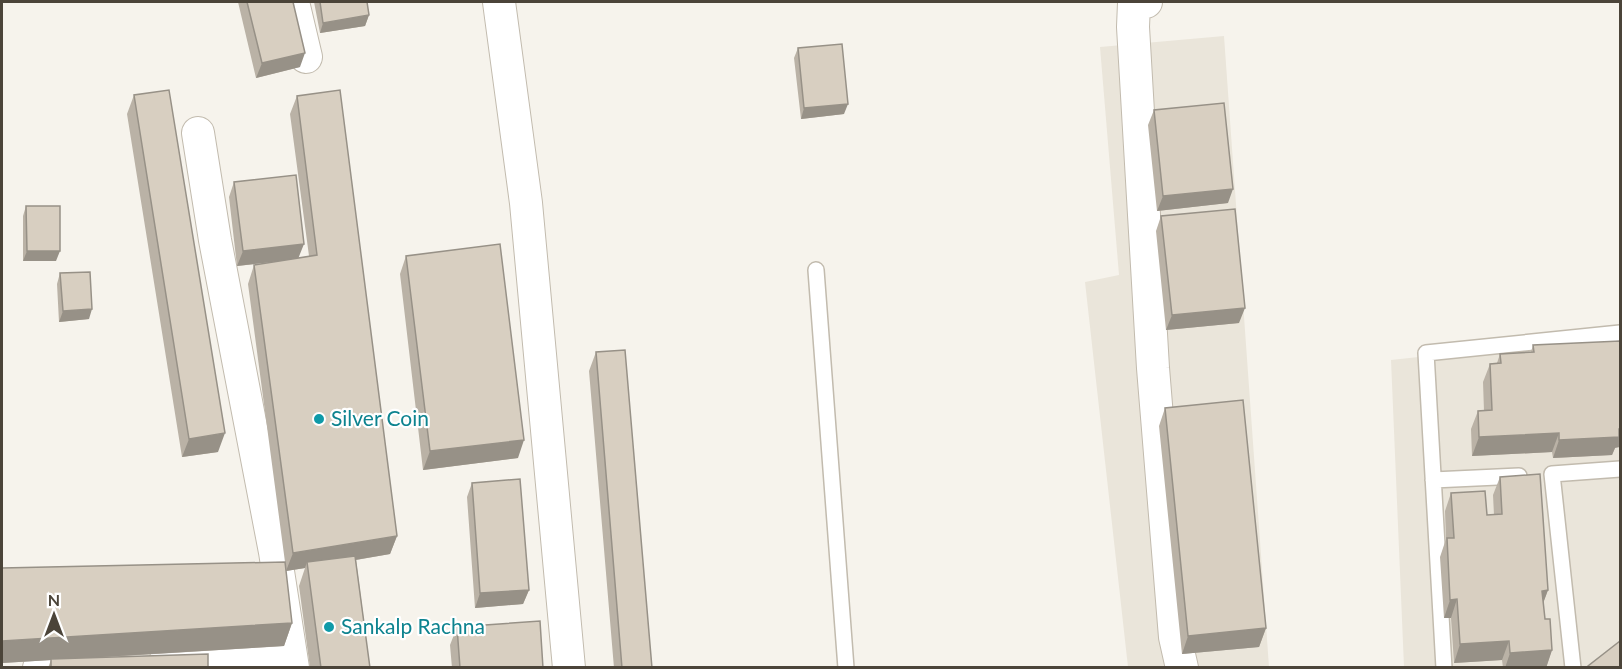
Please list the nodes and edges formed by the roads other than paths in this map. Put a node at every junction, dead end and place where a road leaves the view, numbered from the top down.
1 (293, 2) edge
2 (500, 2) edge
3 (1146, 2) edge
4 (306, 57) edge
5 (198, 133) dead end
6 (816, 270) dead end
7 (1620, 333) edge
8 (1620, 469) edge
9 (1540, 475) junction
10 (1433, 480) junction
11 (291, 659) edge
12 (39, 668) edge
13 (569, 668) edge
14 (846, 668) edge
15 (1182, 668) edge
16 (1444, 668) edge
17 (1573, 668) edge

1 - 4 street
2 - 13 street
3 - 15 street
5 - 11 street
6 - 14 lane
7 - 10 lane
8 - 9 lane
9 - 10 lane
9 - 17 lane
10 - 16 lane
11 - 12 street

